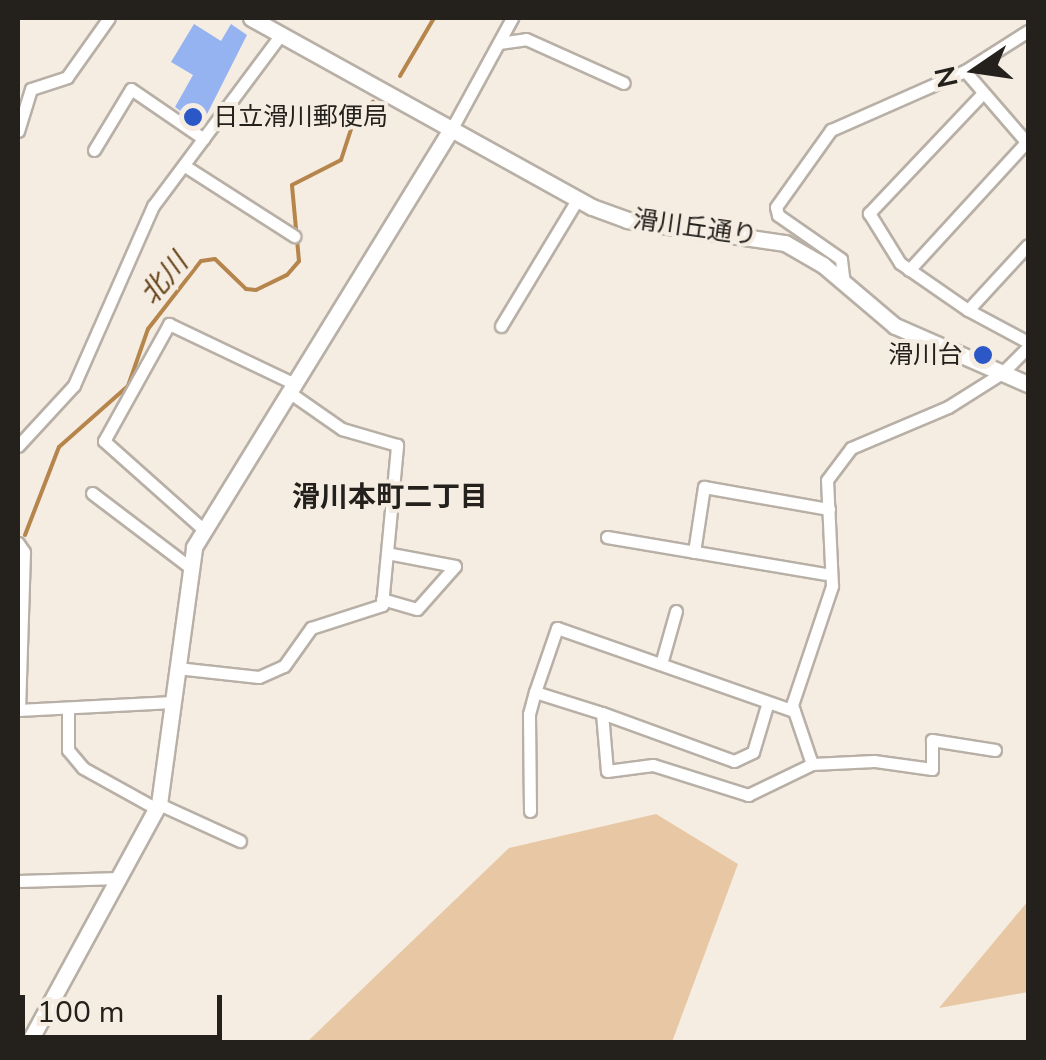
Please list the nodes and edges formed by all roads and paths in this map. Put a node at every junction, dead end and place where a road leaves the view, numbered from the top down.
1 (109, 18) edge
2 (251, 18) edge
3 (512, 18) edge
4 (1028, 32) edge
5 (281, 34) junction
6 (499, 43) junction
7 (964, 70) junction
8 (624, 84) dead end
9 (983, 93) junction
10 (18, 130) edge
11 (450, 130) junction
12 (204, 140) junction
13 (1028, 142) edge
14 (94, 150) dead end
15 (185, 166) junction
16 (578, 200) junction
17 (294, 236) dead end
18 (1028, 245) edge
19 (909, 270) junction
20 (844, 284) junction
21 (968, 310) junction
22 (501, 326) dead end
23 (1028, 344) edge
24 (1002, 373) junction
25 (1028, 384) edge
26 (292, 388) junction
27 (18, 446) edge
28 (92, 493) dead end
29 (828, 509) junction
30 (204, 530) junction
31 (606, 538) dead end
32 (18, 543) edge
33 (694, 552) junction
34 (387, 553) junction
35 (188, 566) junction
36 (825, 574) dead end
37 (382, 600) junction
38 (676, 610) dead end
39 (661, 664) junction
40 (176, 668) junction
41 (535, 692) junction
42 (173, 702) junction
43 (768, 702) junction
44 (18, 710) edge
45 (68, 711) junction
46 (794, 711) junction
47 (602, 713) junction
48 (995, 750) dead end
49 (812, 764) junction
50 (158, 807) junction
51 (530, 811) dead end
52 (240, 841) dead end
53 (120, 878) junction
54 (18, 882) edge
55 (29, 1042) edge

1 - 10 street
2 - 5 street, 滑川丘通り
3 - 6 street
4 - 7 street
5 - 11 street, 滑川丘通り
5 - 12 street
6 - 8 street
6 - 11 street
7 - 9 street
7 - 20 street
9 - 13 street
9 - 19 street
11 - 16 street, 滑川丘通り
11 - 26 street
12 - 14 street
12 - 15 street
13 - 19 street
15 - 17 street
15 - 27 street
16 - 20 street, 滑川丘通り
16 - 22 street
18 - 21 street
19 - 21 street
20 - 24 street, 滑川丘通り
21 - 23 street
23 - 24 street
24 - 25 street, 滑川丘通り
24 - 29 street
26 - 30 street
26 - 30 street
26 - 34 street
28 - 35 street
29 - 33 street
29 - 46 street
30 - 35 street
31 - 33 street
32 - 44 street
33 - 36 street
34 - 37 street
34 - 37 street
35 - 40 street
37 - 40 street
38 - 39 street
39 - 41 street
39 - 43 street
40 - 42 street
41 - 47 street
41 - 51 street
42 - 45 street
42 - 50 street
43 - 46 street
43 - 47 street
44 - 45 street
45 - 50 street
46 - 49 street
47 - 49 street
48 - 49 street
50 - 52 street
50 - 53 street
53 - 54 street
53 - 55 street

